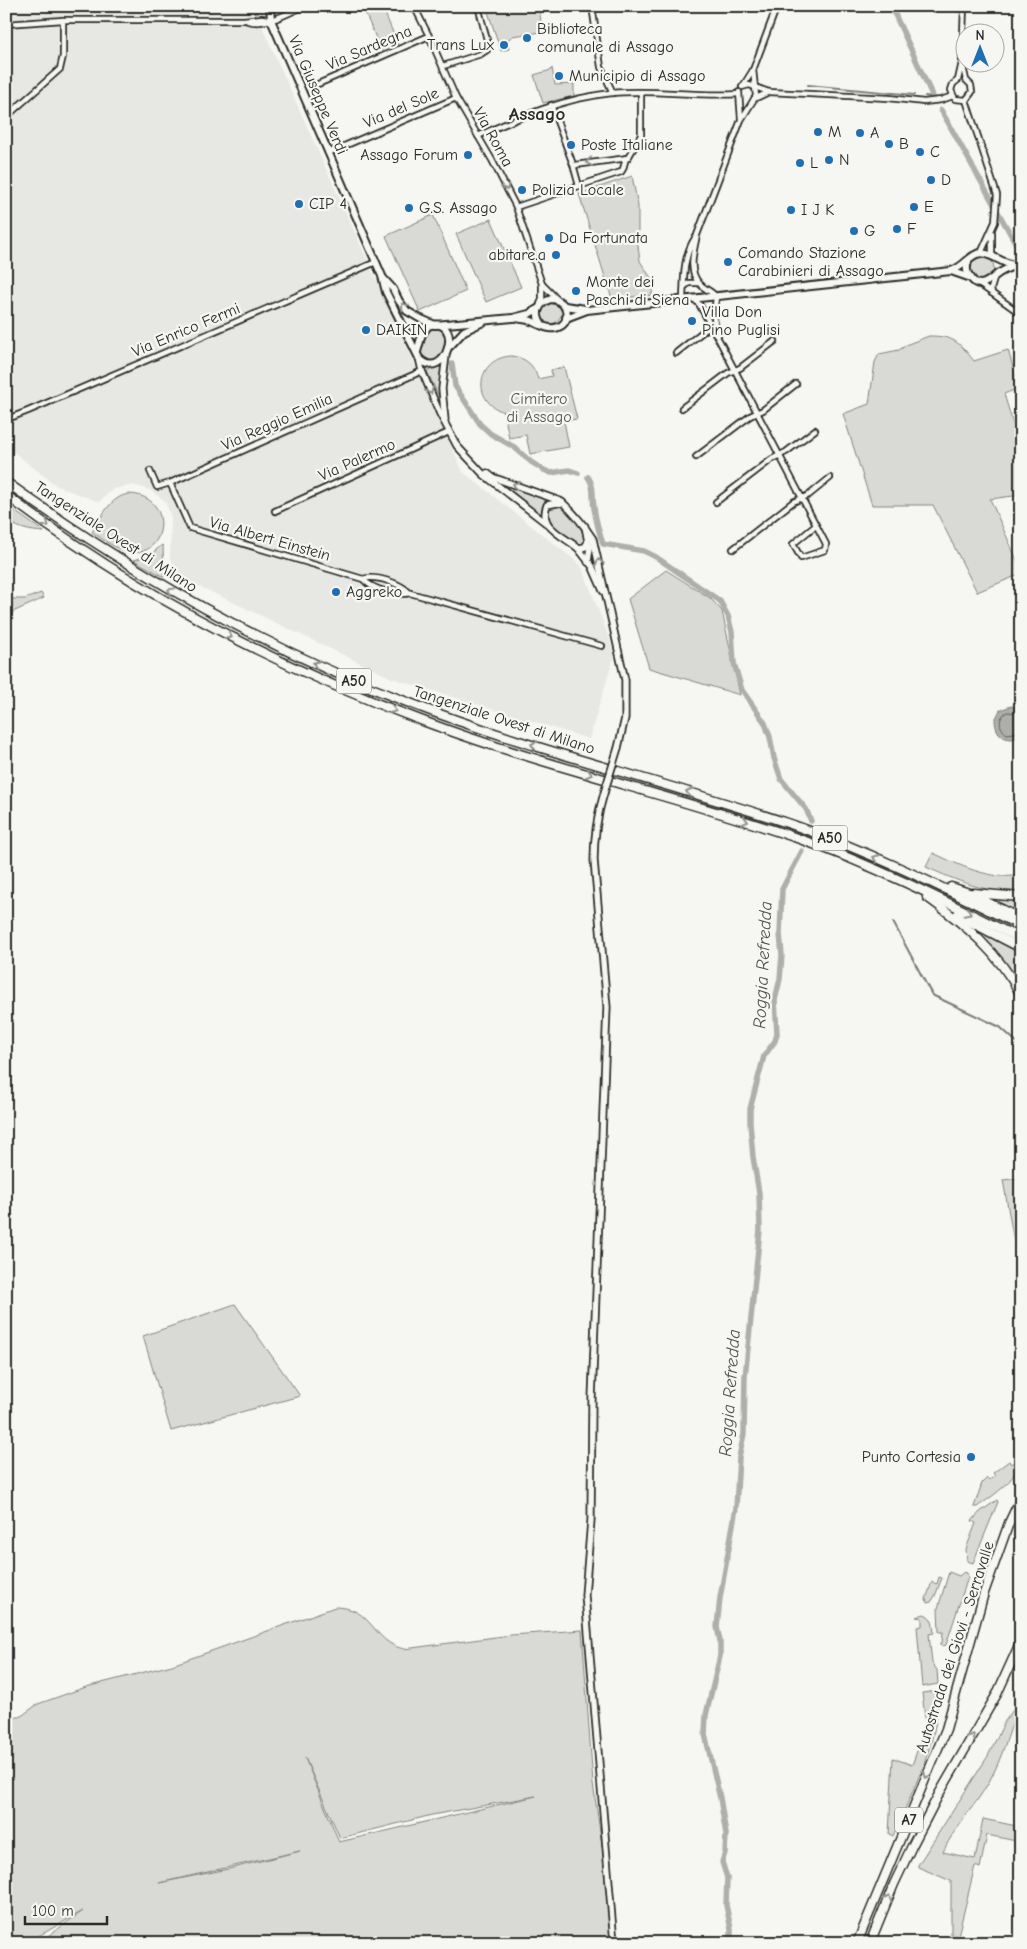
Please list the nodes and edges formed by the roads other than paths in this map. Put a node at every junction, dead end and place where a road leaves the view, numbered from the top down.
1 (270, 6) edge
2 (304, 6) edge
3 (414, 6) edge
4 (478, 6) edge
5 (592, 6) edge
6 (777, 6) edge
7 (964, 6) edge
8 (62, 20) junction
9 (271, 20) junction
10 (963, 22) edge
11 (6, 24) edge
12 (429, 36) junction
13 (443, 66) junction
14 (753, 70) junction
15 (960, 72) edge
16 (964, 72) edge
17 (958, 80) junction
18 (966, 80) junction
19 (318, 84) dead end
20 (742, 87) junction
21 (755, 87) junction
22 (768, 92) junction
23 (613, 93) junction
24 (641, 93) junction
25 (739, 94) junction
26 (953, 96) junction
27 (456, 98) junction
28 (740, 100) junction
29 (752, 100) junction
30 (966, 100) junction
31 (551, 105) junction
32 (6, 117) edge
33 (740, 120) junction
34 (478, 136) junction
35 (328, 153) junction
36 (626, 158) junction
37 (574, 167) junction
38 (579, 186) junction
39 (516, 207) junction
40 (992, 230) junction
41 (697, 235) junction
42 (981, 253) junction
43 (993, 257) junction
44 (968, 261) junction
45 (376, 262) junction
46 (1018, 266) edge
47 (951, 272) junction
48 (382, 276) junction
49 (995, 277) junction
50 (970, 278) junction
51 (698, 283) junction
52 (977, 283) junction
53 (542, 284) junction
54 (684, 286) junction
55 (992, 294) junction
56 (715, 295) junction
57 (683, 298) junction
58 (693, 298) junction
59 (562, 304) junction
60 (539, 308) junction
61 (587, 310) junction
62 (702, 310) junction
63 (714, 310) junction
64 (1021, 314) edge
65 (513, 318) junction
66 (566, 318) junction
67 (486, 320) junction
68 (436, 325) junction
69 (542, 325) junction
70 (713, 327) junction
71 (775, 341) dead end
72 (447, 352) junction
73 (676, 353) dead end
74 (418, 355) junction
75 (437, 363) junction
76 (734, 370) junction
77 (422, 372) junction
78 (796, 384) dead end
79 (682, 408) dead end
80 (756, 413) junction
81 (6, 417) edge
82 (445, 422) junction
83 (815, 430) dead end
84 (449, 432) junction
85 (779, 455) junction
86 (467, 458) junction
87 (696, 458) dead end
88 (150, 471) dead end
89 (830, 478) dead end
90 (6, 482) edge
91 (170, 482) junction
92 (6, 495) edge
93 (800, 498) junction
94 (562, 502) junction
95 (716, 502) dead end
96 (275, 511) dead end
97 (546, 523) junction
98 (585, 526) junction
99 (815, 526) junction
100 (588, 542) junction
101 (578, 548) junction
102 (733, 549) dead end
103 (588, 562) junction
104 (363, 579) junction
105 (410, 593) junction
106 (607, 600) junction
107 (602, 646) dead end
108 (921, 877) junction
109 (909, 884) junction
110 (969, 893) junction
111 (1021, 896) edge
112 (944, 909) junction
113 (1021, 919) edge
114 (1021, 926) edge
115 (1021, 939) edge
116 (1021, 948) edge
117 (1021, 995) edge
118 (1021, 1498) edge
119 (1021, 1641) edge
120 (614, 1943) edge
121 (857, 1943) edge
122 (870, 1943) edge

1 - 9 main road, Via Giuseppe Verdi
2 - 9 street
3 - 12 street, Via Roma
4 - 13 street
5 - 23 street
6 - 14 street
7 - 10 street
8 - 9 street
8 - 11 street
8 - 32 street
9 - 35 main road, Via Giuseppe Verdi
12 - 13 street, Via Roma
12 - 19 street, Via Sardegna
13 - 27 street, Via Roma
14 - 20 street
14 - 21 street
15 - 17 street
16 - 18 street
17 - 18 street
17 - 26 street
18 - 30 street
20 - 21 street
20 - 25 street
21 - 22 street
21 - 29 street
22 - 26 street
22 - 29 street
23 - 24 street
23 - 31 street
24 - 25 street
24 - 36 street
25 - 28 street
26 - 30 street
27 - 34 street, Via Roma
27 - 35 street, Via del Sole
28 - 29 street
28 - 33 street
29 - 33 street
30 - 40 street
31 - 34 street
31 - 37 street
33 - 41 street
34 -> 39 street, Via Roma
35 - 45 main road, Via Giuseppe Verdi
36 -> 37 street
36 - 38 street
37 - 38 street
38 - 39 street
39 - 53 street, Via Roma
40 - 42 street
40 - 43 street
41 - 51 street
41 - 54 street
42 - 43 main road
42 - 44 main road
43 - 46 main road
43 - 49 main road
44 - 47 main road
44 - 50 main road
45 - 48 main road, Via Giuseppe Verdi
45 - 81 street, Via Enrico Fermi
46 - 49 main road
47 - 50 main road
47 - 56 main road
68 -> 48 main road, Via Giuseppe Verdi
48 - 74 main road, Via Giuseppe Verdi
49 - 52 main road
49 - 55 street
50 - 52 main road
51 - 54 street
51 - 56 street
52 - 55 street
53 - 59 street, Via Roma
53 - 60 street, Via Roma
54 - 57 street
55 - 64 street
56 - 58 main road
56 - 63 street
57 - 58 main road
57 - 61 main road
58 - 62 street
59 - 60 main road
59 - 61 main road
59 - 66 main road
60 - 65 main road
60 - 69 main road
61 - 66 main road
62 - 63 street
62 - 70 street
63 - 70 street
65 - 67 main road
65 - 69 main road
66 - 69 main road
67 - 68 main road
67 - 72 main road
68 - 72 main road
68 - 74 main road
70 - 73 street
70 - 76 street
71 - 76 street
72 - 75 main road
72 - 82 street
74 - 75 main road
74 - 77 street
75 - 77 street
76 - 79 street
76 - 80 street
77 -> 82 street
77 - 91 street, Via Reggio Emilia
78 - 80 street
80 - 85 street
80 - 87 street
82 - 84 street
83 - 85 street
84 - 86 street
84 - 96 street, Via Palermo
85 - 93 street
85 - 95 street
94 -> 86 street
86 - 97 street
88 - 91 street
89 - 93 street
108 -> 90 highway, Tangenziale Ovest di Milano / A50
91 - 104 street, Via Albert Einstein
92 -> 109 highway, Tangenziale Ovest di Milano / A50
93 - 99 street
93 - 102 street
94 - 97 street
94 - 98 street
97 - 101 street
98 - 100 street
106 -> 98 street
99 - 99 street
100 - 101 street
100 - 103 street
101 - 103 street
103 - 106 street
104 - 105 street, Via Albert Einstein
104 - 105 street, Via Albert Einstein
105 - 107 street, Via Albert Einstein
106 - 120 street, bridge
108 - 110 highway
108 - 114 highway, Tangenziale Ovest di Milano / A50
109 - 112 highway
109 -> 115 highway, Tangenziale Ovest di Milano / A50
110 - 111 highway
110 - 113 highway
112 - 116 highway
112 - 117 highway
118 -> 121 highway, Autostrada dei Giovi - Serravalle / A7
122 -> 119 highway, A7

